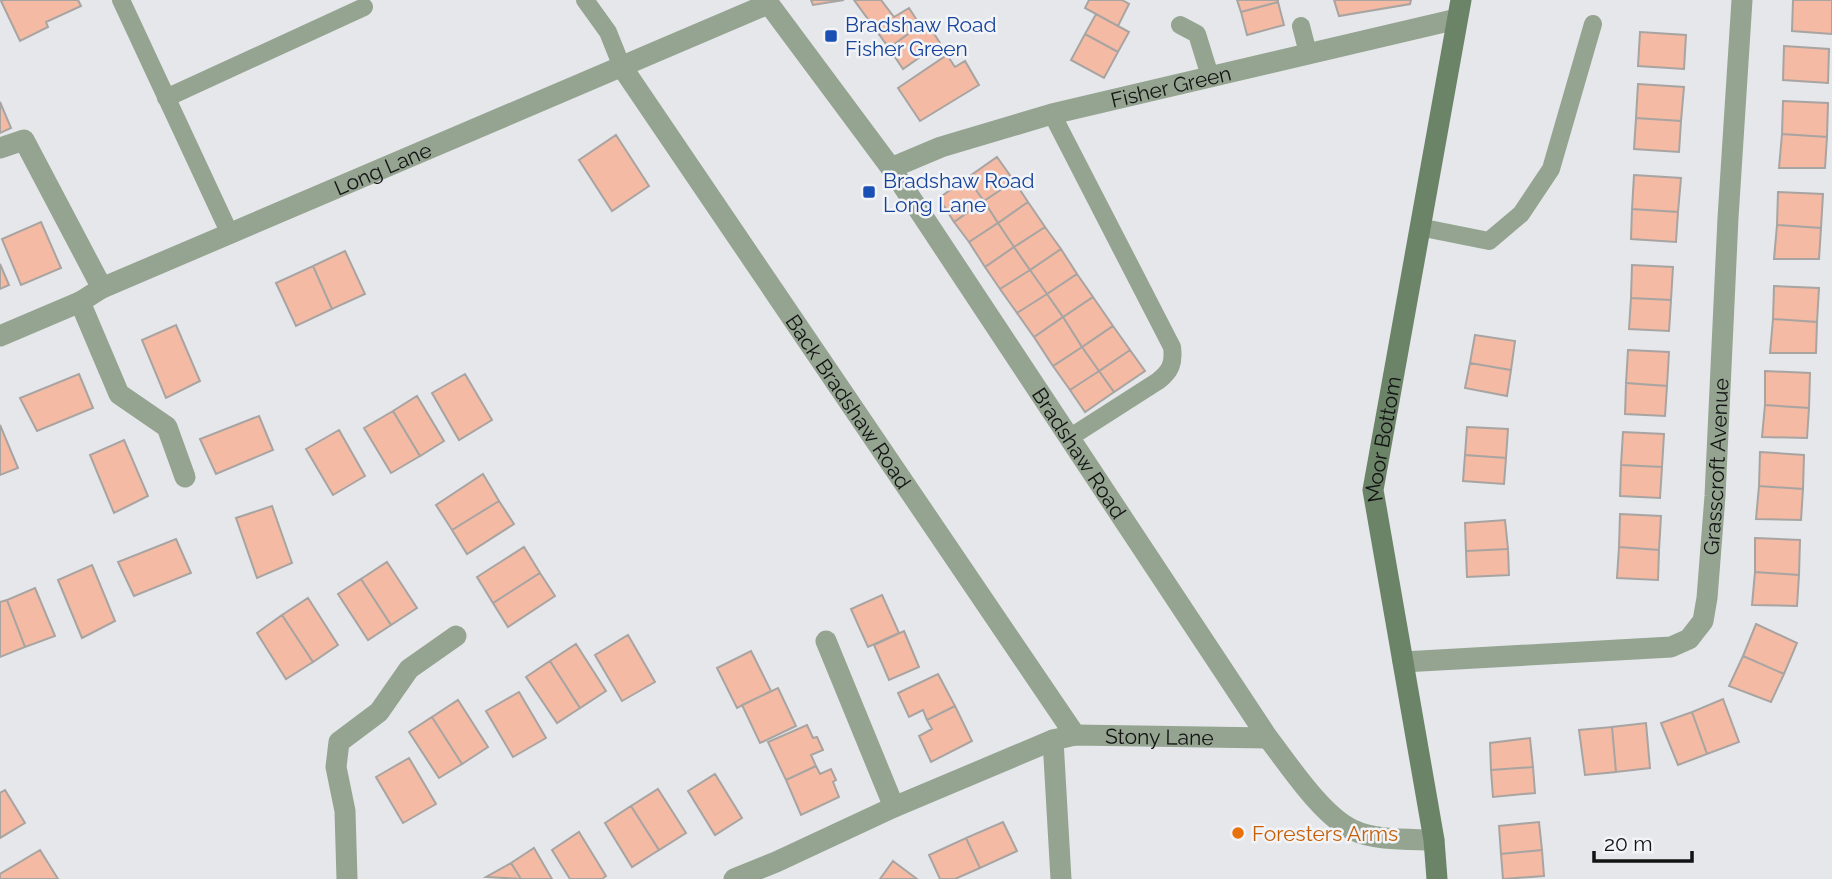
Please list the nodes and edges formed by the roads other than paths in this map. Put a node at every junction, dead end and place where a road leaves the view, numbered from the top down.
1 (121, 0) edge
2 (585, 0) edge
3 (1742, 0) edge
4 (767, 2) edge
5 (364, 7) dead end
6 (1459, 10) edge
7 (1593, 24) dead end
8 (1180, 25) dead end
9 (1301, 26) dead end
10 (1308, 53) junction
11 (622, 67) junction
12 (1210, 76) junction
13 (166, 97) junction
14 (1052, 114) junction
15 (0, 148) edge
16 (891, 168) junction
17 (1419, 227) junction
18 (230, 234) junction
19 (102, 288) junction
20 (80, 302) junction
21 (0, 337) edge
22 (1069, 438) junction
23 (185, 477) dead end
24 (456, 636) dead end
25 (826, 640) dead end
26 (1403, 663) junction
27 (1075, 735) junction
28 (1268, 738) junction
29 (1053, 740) junction
30 (894, 807) junction
31 (1434, 840) junction
32 (777, 870) edge
33 (347, 879) edge
34 (734, 879) edge
35 (1061, 879) edge
36 (1437, 879) edge

1 - 13 lane
2 - 11 lane
3 - 26 street, Grasscroft Avenue
4 - 11 street, Long Lane
4 - 16 street, Bradshaw Road
5 - 13 lane
6 - 10 street, Fisher Green
6 - 17 street, Moor Bottom
7 - 17 lane
8 - 12 lane
9 - 10 lane
10 - 12 street, Fisher Green
11 - 18 street, Long Lane
11 - 27 street, Back Bradshaw Road
12 - 14 street, Fisher Green
13 - 18 lane
14 - 16 street, Fisher Green
14 - 22 lane
15 - 19 street
16 - 22 street, Bradshaw Road
17 - 26 street, Moor Bottom
18 - 19 street, Long Lane
19 - 20 street, Long Lane
20 - 21 street, Long Lane
20 - 23 street
22 - 28 street, Bradshaw Road
24 - 33 street
25 - 30 street
26 - 31 street, Moor Bottom
27 - 28 street, Stony Lane
27 - 29 street, Stony Lane
28 - 31 street, Bradshaw Road
29 - 30 street, Stony Lane
29 - 35 street
30 - 32 street, Stony Lane
31 - 36 street, Moor Bottom
32 - 34 street, Stony Lane

